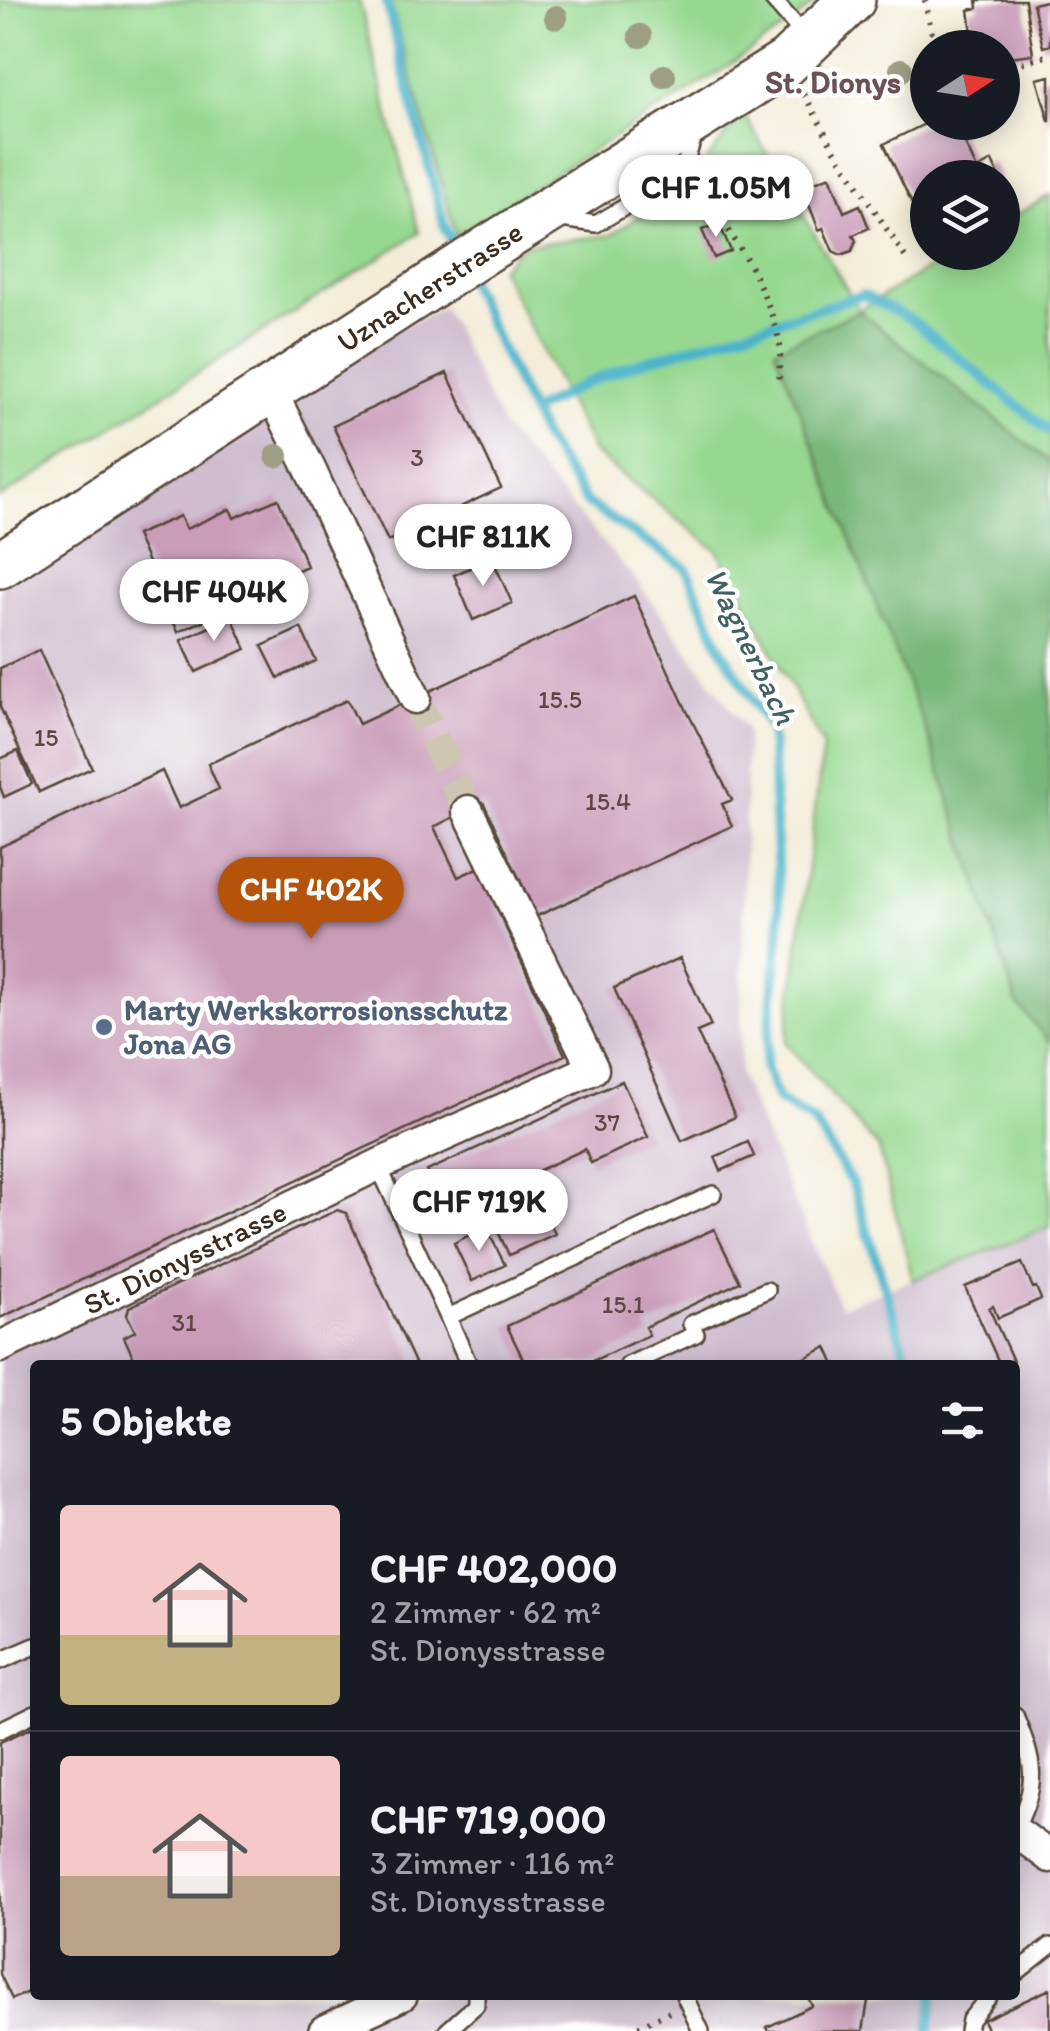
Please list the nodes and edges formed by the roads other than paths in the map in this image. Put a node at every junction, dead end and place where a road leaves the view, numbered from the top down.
1 (774, 0) edge
2 (852, 0) edge
3 (798, 51) junction
4 (700, 116) junction
5 (539, 216) junction
6 (271, 391) junction
7 (0, 565) edge
8 (415, 698) tunnel mouth
9 (468, 810) tunnel mouth
10 (373, 1167) junction
11 (713, 1194) dead end
12 (767, 1290) dead end
13 (448, 1317) junction
14 (0, 1346) edge
15 (467, 1360) edge
16 (639, 1360) edge
17 (30, 1648) edge
18 (0, 1662) edge
19 (30, 1716) edge
20 (1020, 1729) edge
21 (0, 1730) edge
22 (1020, 1821) edge
23 (1020, 1835) edge
24 (1050, 1857) edge
25 (1050, 1946) edge
26 (1020, 1970) edge
27 (391, 2000) edge
28 (476, 2000) edge
29 (686, 2000) edge
30 (986, 2000) edge
31 (324, 2031) edge
32 (447, 2031) edge
33 (701, 2031) edge
34 (968, 2031) edge

1 - 3 lane
2 - 3 main road, Uznacherstrasse
3 - 4 main road, Uznacherstrasse
4 - 5 main road, Uznacherstrasse
4 - 5 lane
5 - 6 main road, Uznacherstrasse
6 - 7 main road, Uznacherstrasse
6 - 8 street
9 - 10 street, St. Dionysstrasse
10 - 13 lane
10 - 14 street, St. Dionysstrasse
11 - 13 lane
12 - 16 lane
13 - 15 lane
17 - 18 lane
19 - 21 lane
20 - 22 lane
23 - 24 street
25 - 26 lane
27 - 31 street
28 - 32 lane
29 - 33 lane
30 - 34 lane

